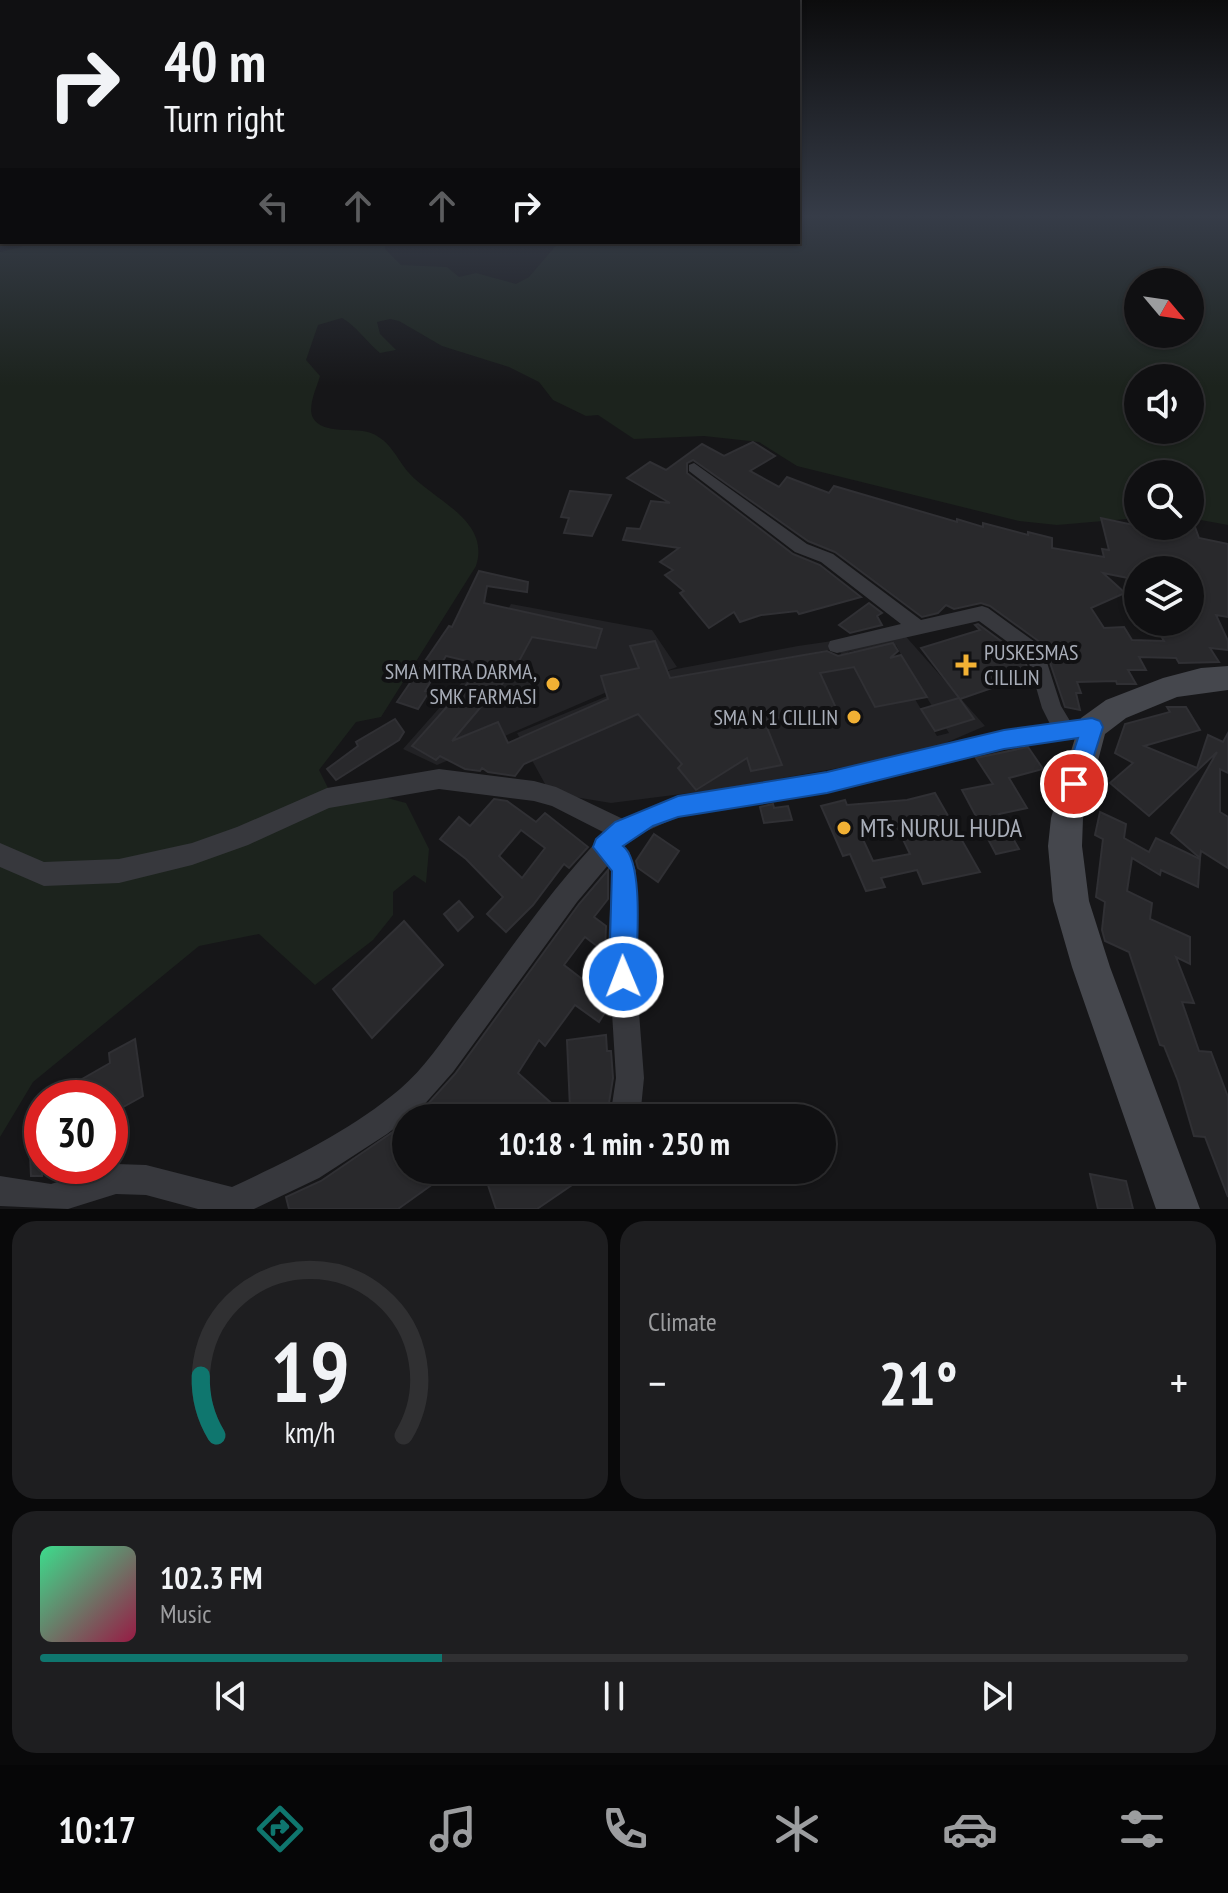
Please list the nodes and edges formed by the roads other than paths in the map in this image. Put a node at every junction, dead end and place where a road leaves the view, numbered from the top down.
1 (694, 468) dead end
2 (918, 627) junction
3 (837, 646) dead end
4 (1228, 678) edge
5 (1079, 729) junction
6 (614, 839) junction
7 (0, 855) edge
8 (627, 1104) edge
9 (0, 1191) edge
10 (1178, 1209) edge

1 - 2 street
2 - 3 street
2 - 5 street
4 - 5 main road
5 - 6 street
5 - 10 main road
6 - 7 street
6 - 8 street
6 - 9 street

